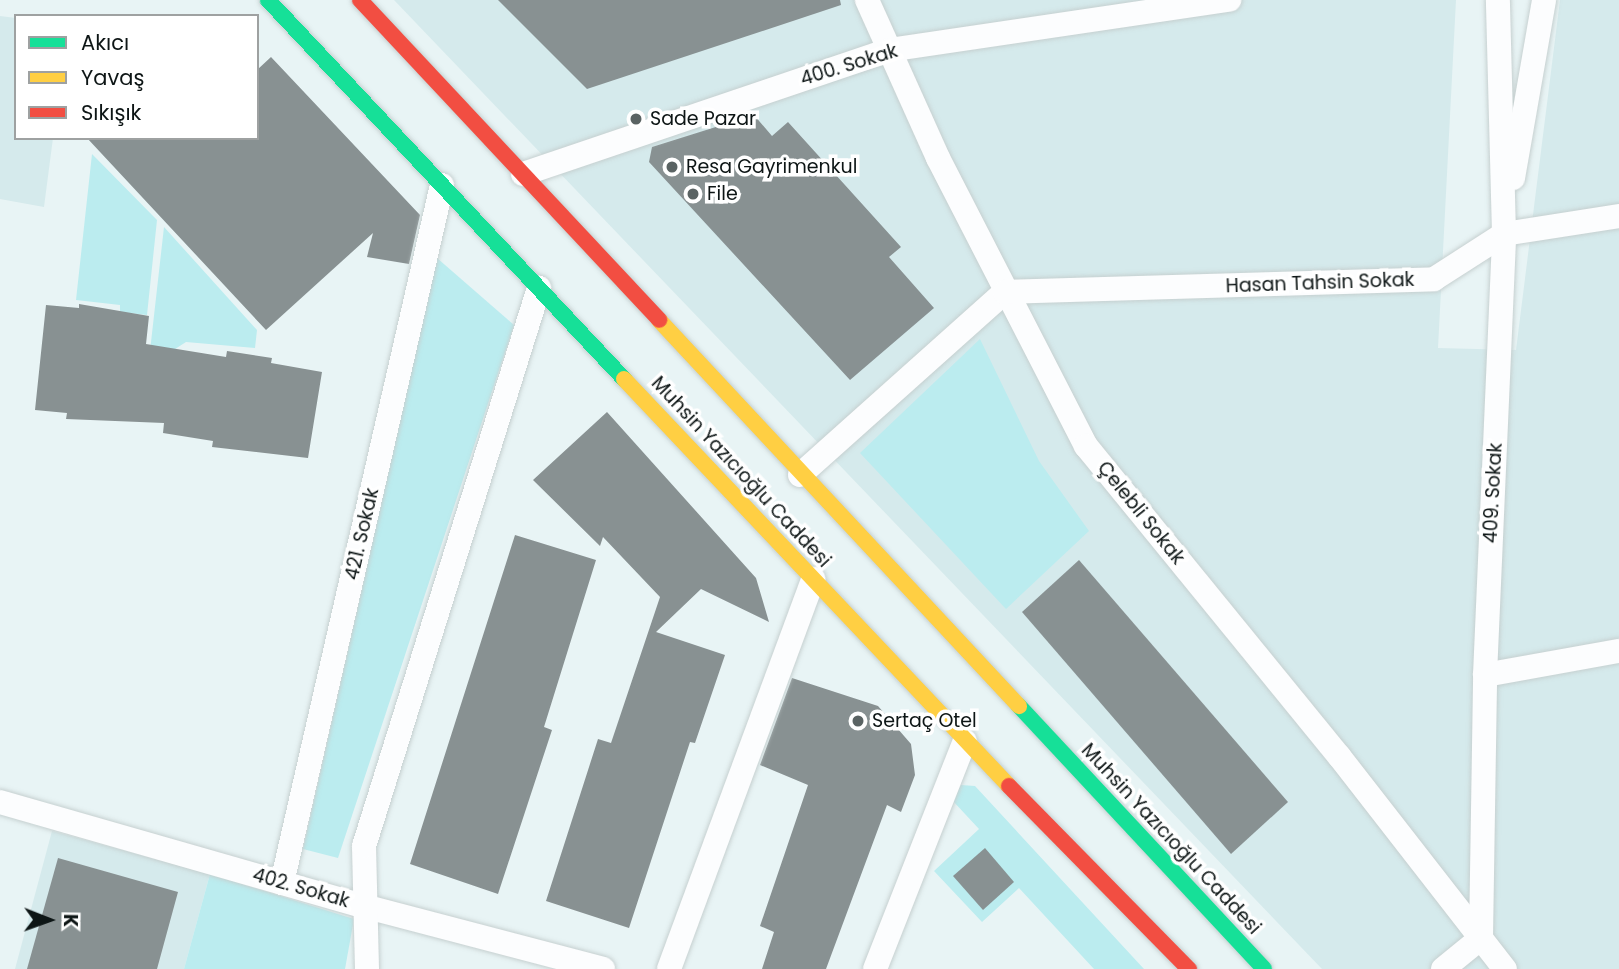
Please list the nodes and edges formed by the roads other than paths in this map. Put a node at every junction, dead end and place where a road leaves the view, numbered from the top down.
1 (268, 0) edge
2 (360, 0) edge
3 (867, 0) edge
4 (1229, 0) edge
5 (1498, 0) edge
6 (1544, 0) edge
7 (889, 50) junction
8 (523, 174) junction
9 (442, 185) junction
10 (1619, 216) edge
11 (1504, 234) junction
12 (539, 288) junction
13 (1006, 292) junction
14 (800, 475) junction
15 (813, 579) junction
16 (1619, 651) edge
17 (1485, 676) junction
18 (965, 741) junction
19 (0, 802) edge
20 (282, 883) junction
21 (367, 907) junction
22 (1481, 938) junction
23 (367, 969) edge
24 (603, 969) edge
25 (669, 969) edge
26 (875, 969) edge
27 (1189, 969) edge
28 (1264, 969) edge
29 (1443, 969) edge
30 (1505, 969) edge

1 - 9 main road, Muhsin Yazıcıoğlu Caddesi
2 - 8 main road, Muhsin Yazıcıoğlu Caddesi
3 - 7 street, Çelebli Sokak
4 - 7 street, 400. Sokak
5 - 11 street, 409. Sokak
6 - 11 street
7 - 8 street, 400. Sokak
7 - 13 street, Çelebli Sokak
8 - 14 main road, Muhsin Yazıcıoğlu Caddesi
9 - 12 main road, Muhsin Yazıcıoğlu Caddesi
9 - 20 street, 421. Sokak
10 - 11 street, Hasan Tahsin Sokak
11 - 13 street, Hasan Tahsin Sokak
11 - 17 street, 409. Sokak
12 - 15 main road, Muhsin Yazıcıoğlu Caddesi
12 - 21 street
13 - 14 street
13 - 22 street, Çelebli Sokak
14 - 28 main road, Muhsin Yazıcıoğlu Caddesi
15 - 18 main road, Muhsin Yazıcıoğlu Caddesi
15 - 25 street
16 - 17 street
17 - 22 street, 409. Sokak
18 - 26 street
18 - 27 main road, Muhsin Yazıcıoğlu Caddesi
19 - 20 street, 402. Sokak
20 - 21 street, 402. Sokak
21 - 23 street
21 - 24 street, 402. Sokak
22 - 29 street
22 - 30 street, Çelebli Sokak

